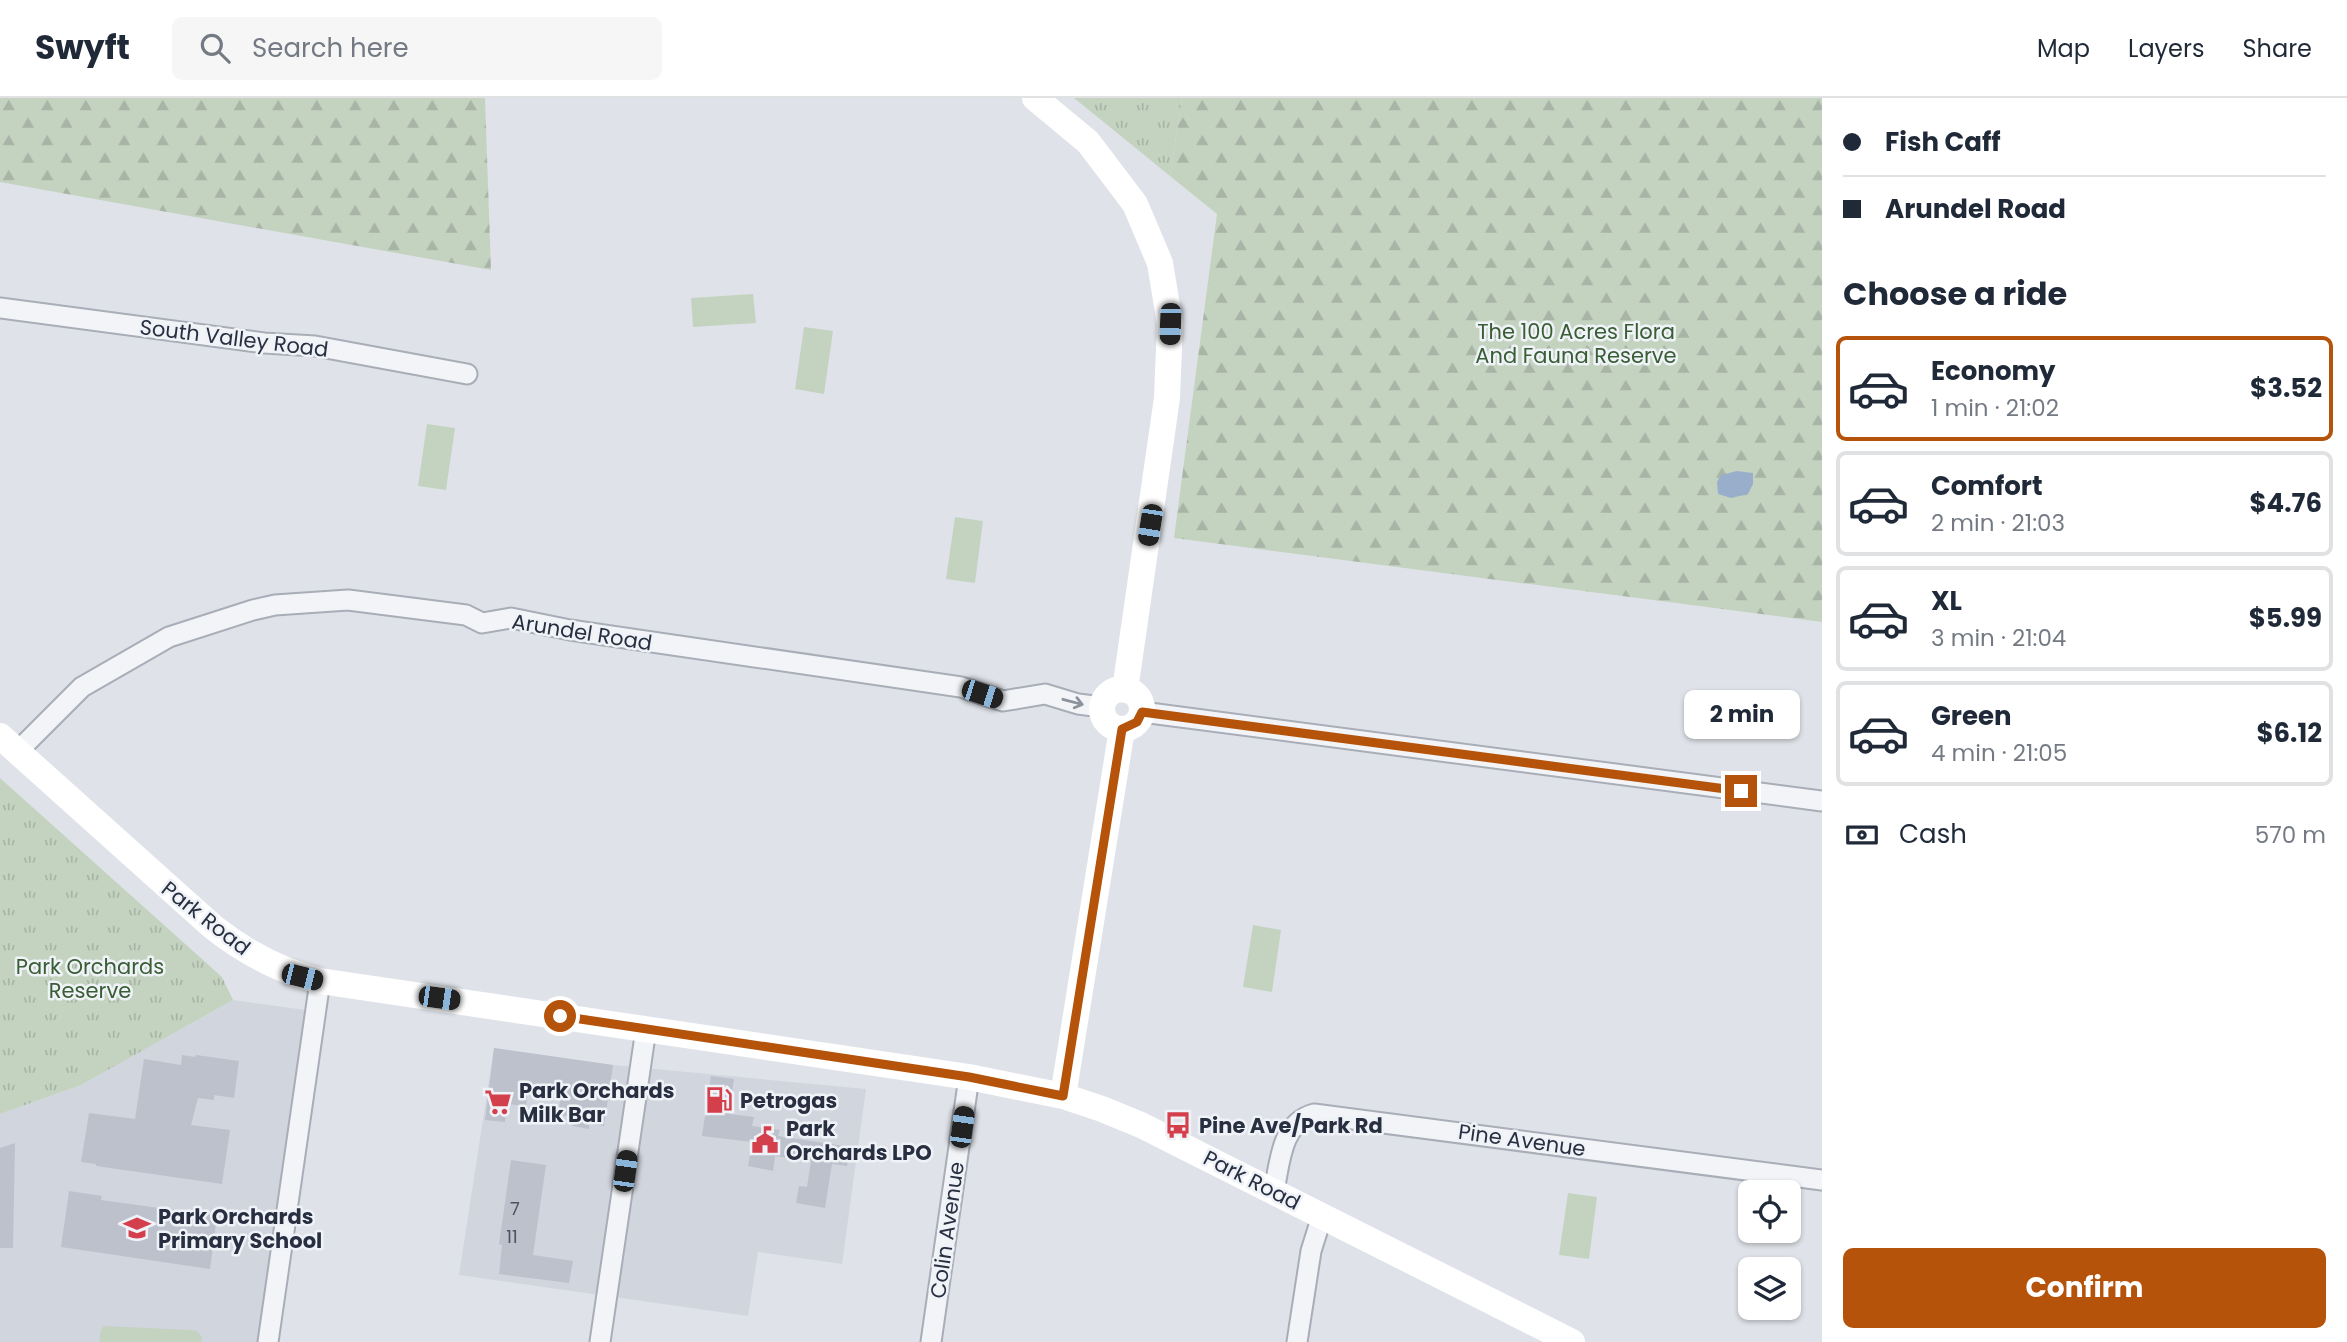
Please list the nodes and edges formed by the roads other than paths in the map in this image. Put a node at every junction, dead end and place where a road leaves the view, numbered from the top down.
1 (1035, 98) edge
2 (0, 307) edge
3 (467, 374) dead end
4 (1125, 690) junction
5 (1102, 707) junction
6 (1142, 712) junction
7 (1122, 729) junction
8 (9, 744) edge
9 (1822, 801) edge
10 (320, 981) junction
11 (646, 1029) junction
12 (969, 1077) junction
13 (1063, 1096) junction
14 (1822, 1180) edge
15 (1273, 1191) junction
16 (1322, 1216) junction
17 (268, 1342) edge
18 (600, 1342) edge
19 (931, 1342) edge
20 (1297, 1342) edge
21 (1572, 1342) edge

1 - 4 street
2 - 3 street, South Valley Road
4 - 5 street
4 - 6 street
5 - 7 street
8 -> 5 street, Arundel Road
6 - 7 street
6 - 9 street
7 - 13 street
8 - 10 street, Park Road
10 - 11 street, Park Road
10 - 17 street
11 - 12 street, Park Road
11 - 18 street
12 - 13 street, Park Road
12 - 19 street, Colin Avenue
13 - 15 street, Park Road
14 - 15 street, Pine Avenue
15 - 16 street, Park Road
16 - 20 street
16 - 21 street, Park Road

